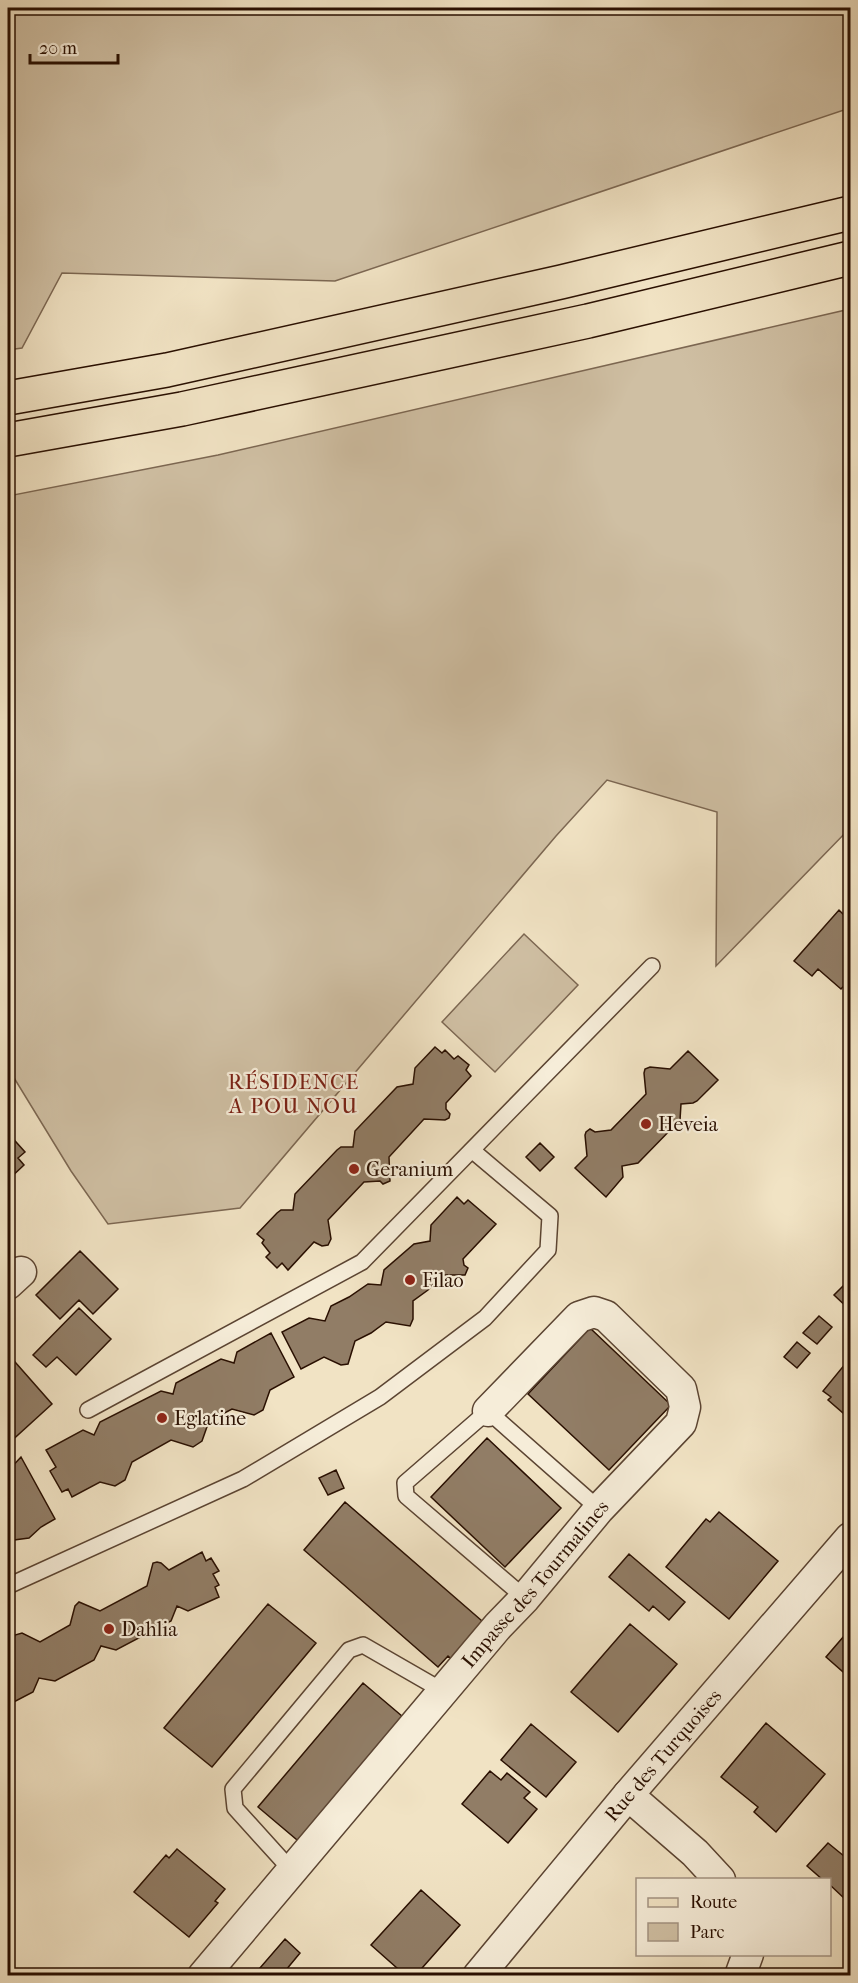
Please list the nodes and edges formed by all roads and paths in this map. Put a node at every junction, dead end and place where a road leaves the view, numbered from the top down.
1 (850, 213) edge
2 (850, 258) edge
3 (8, 398) edge
4 (8, 440) edge
5 (652, 966) dead end
6 (472, 1151) junction
7 (88, 1410) dead end
8 (488, 1411) junction
9 (599, 1509) junction
10 (850, 1538) edge
11 (8, 1586) edge
12 (525, 1598) junction
13 (443, 1691) junction
14 (628, 1795) junction
15 (292, 1871) junction
16 (718, 1878) edge
17 (746, 1956) edge
18 (203, 1976) edge
19 (478, 1976) edge
20 (740, 1976) edge

1 - 3 main road
2 - 4 main road
5 - 6 lane
6 - 7 lane
6 - 11 lane
8 - 9 lane
8 - 9 street, Impasse des Tourmalines
8 - 12 lane
9 - 12 street, Impasse des Tourmalines
10 - 14 street, Rue des Turquoises
12 - 13 street, Impasse des Tourmalines
13 - 15 street, Impasse des Tourmalines
13 - 15 lane
14 - 16 street
14 - 19 street, Rue des Turquoises
15 - 18 street, Impasse des Tourmalines
17 - 20 street

